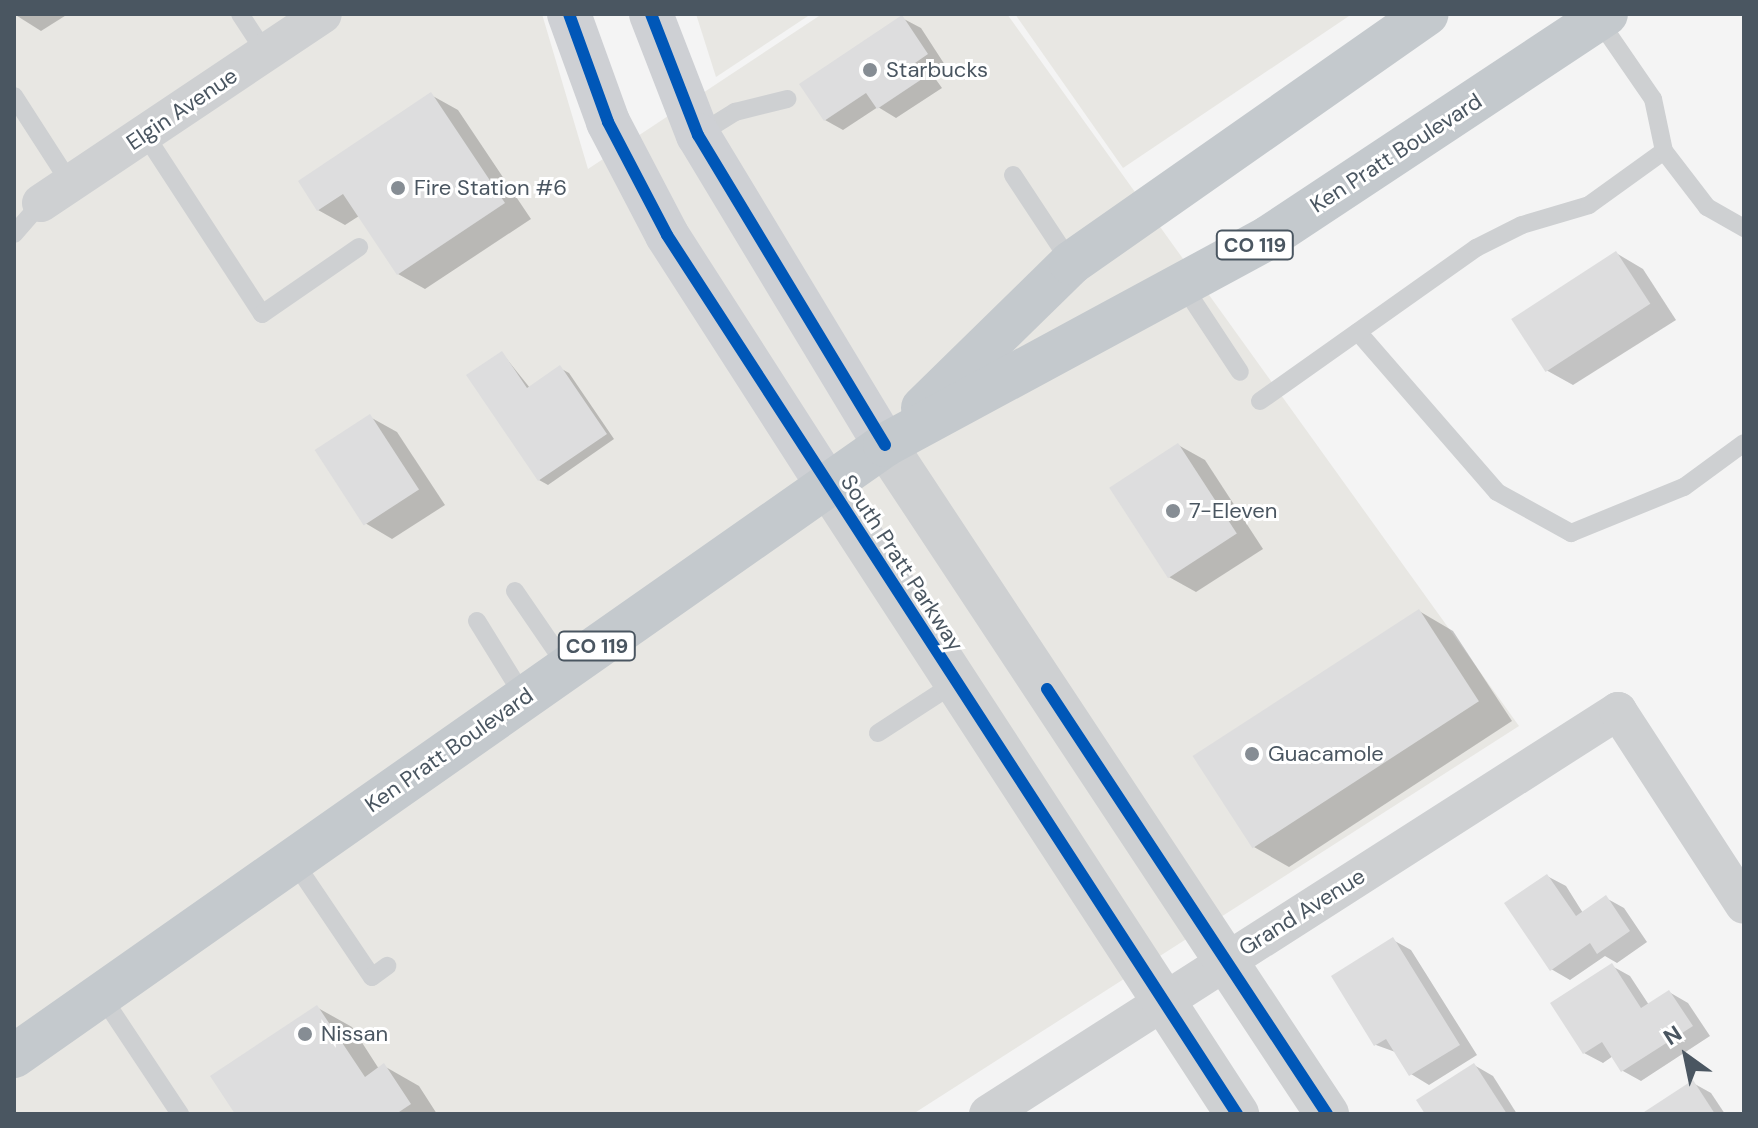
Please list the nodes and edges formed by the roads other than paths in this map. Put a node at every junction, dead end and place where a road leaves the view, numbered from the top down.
1 (240, 14) edge
2 (323, 14) edge
3 (569, 14) edge
4 (651, 14) edge
5 (1427, 14) edge
6 (1602, 17) edge
7 (265, 52) junction
8 (14, 96) edge
9 (787, 99) dead end
10 (144, 133) junction
11 (698, 135) junction
12 (1664, 151) junction
13 (1013, 175) dead end
14 (55, 193) junction
15 (1744, 228) edge
16 (14, 234) edge
17 (359, 247) dead end
18 (1071, 263) junction
19 (1182, 284) junction
20 (1358, 332) junction
21 (1240, 372) dead end
22 (1260, 401) dead end
23 (1744, 443) edge
24 (885, 445) junction
25 (827, 484) junction
26 (515, 591) dead end
27 (477, 621) dead end
28 (567, 667) junction
29 (955, 683) junction
30 (524, 697) junction
31 (878, 733) dead end
32 (293, 860) junction
33 (1744, 905) edge
34 (1224, 962) junction
35 (387, 966) dead end
36 (101, 995) junction
37 (1164, 1000) junction
38 (14, 1056) edge
39 (180, 1114) edge
40 (988, 1114) edge
41 (1237, 1114) edge
42 (1327, 1114) edge

1 - 7 lane
2 - 7 street, Elgin Avenue
3 - 25 main road, South Pratt Parkway
4 - 11 main road
5 - 18 highway, Ken Pratt Boulevard / CO 119
6 - 12 lane
6 - 19 highway, Ken Pratt Boulevard / CO 119
7 - 10 street, Elgin Avenue
8 - 14 lane
9 - 11 lane
10 - 14 street, Elgin Avenue
10 - 17 lane
11 - 24 main road
12 - 15 lane
12 - 20 lane
13 - 18 lane
14 - 16 lane
18 - 24 highway, Ken Pratt Boulevard / CO 119
19 - 21 lane
19 - 24 highway, Ken Pratt Boulevard / CO 119
20 - 22 lane
20 - 23 lane
24 - 25 highway, Ken Pratt Boulevard / CO 119
24 - 34 street
25 - 28 highway, Ken Pratt Boulevard / CO 119
25 - 29 street, South Pratt Parkway
26 - 28 lane
27 - 30 lane
28 - 30 highway, Ken Pratt Boulevard / CO 119
29 - 31 lane
29 - 37 street, South Pratt Parkway
30 - 32 highway, Ken Pratt Boulevard / CO 119
32 - 35 lane
32 - 36 highway, Ken Pratt Boulevard / CO 119
33 - 34 street, Grand Avenue
34 - 37 street, Grand Avenue
34 - 42 street
36 - 38 highway, Ken Pratt Boulevard / CO 119
36 - 39 lane
37 - 40 street, Grand Avenue
37 - 41 street, South Pratt Parkway

